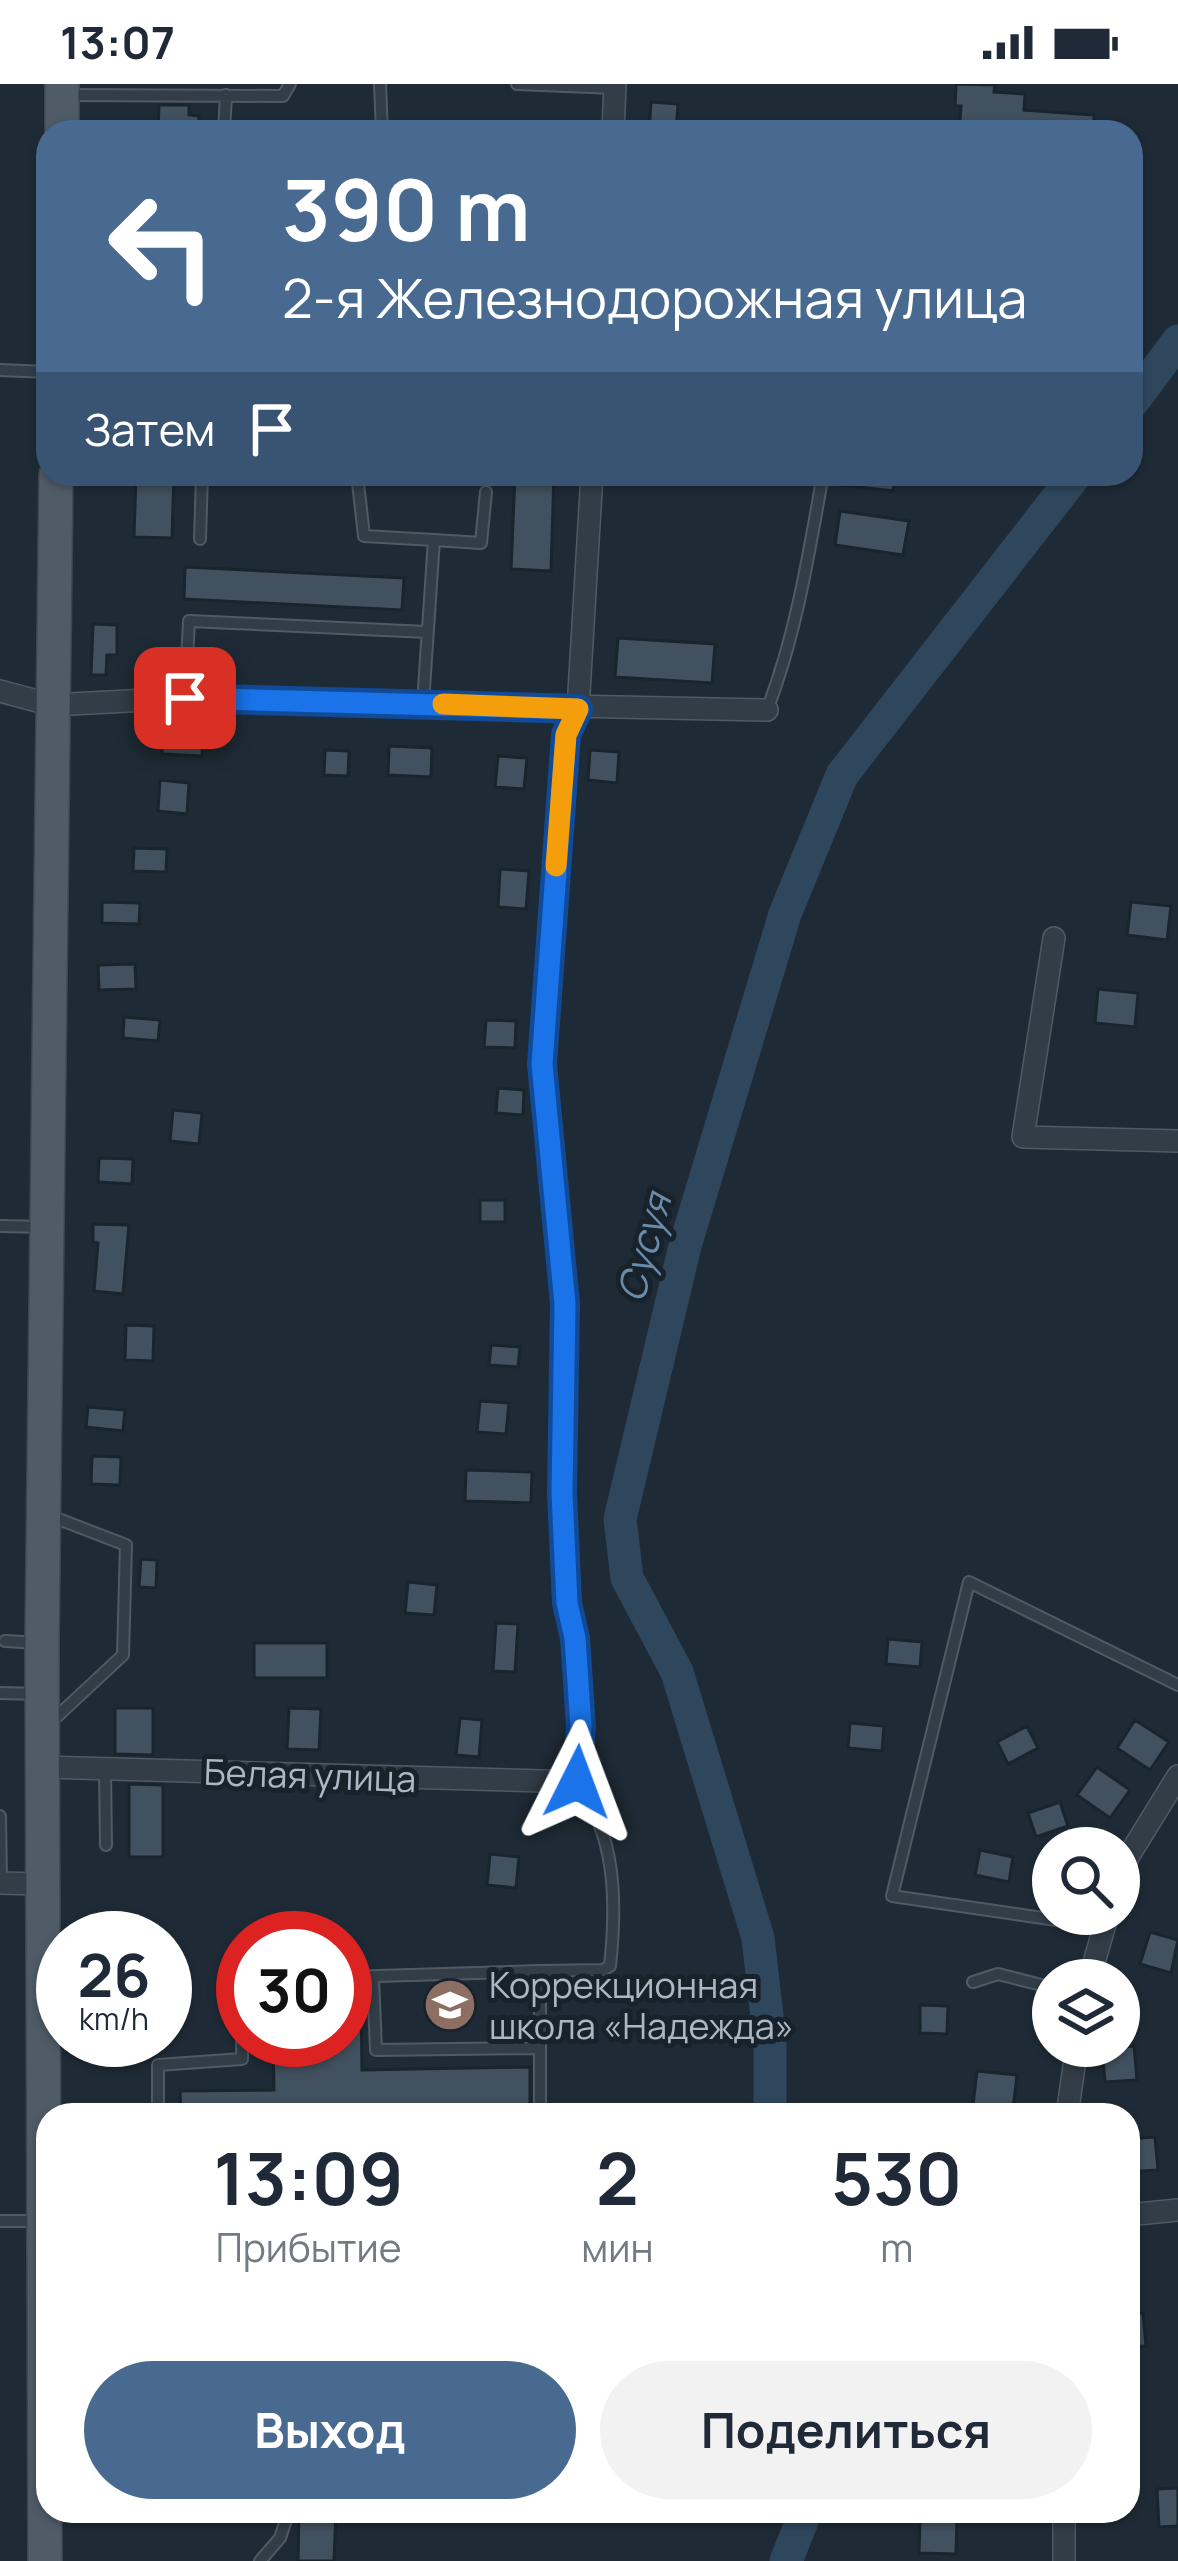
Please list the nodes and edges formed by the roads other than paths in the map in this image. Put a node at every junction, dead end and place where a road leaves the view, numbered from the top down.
1 (290, 84) edge
2 (380, 84) edge
3 (519, 84) edge
4 (615, 86) edge
5 (62, 89) edge
6 (203, 90) edge
7 (226, 95) junction
8 (62, 120) edge
9 (225, 120) edge
10 (382, 120) edge
11 (614, 120) edge
12 (0, 370) edge
13 (36, 371) edge
14 (56, 486) edge
15 (202, 486) edge
16 (358, 486) edge
17 (591, 486) edge
18 (821, 486) edge
19 (486, 492) dead end
20 (200, 539) dead end
21 (434, 540) junction
22 (428, 632) junction
23 (0, 691) edge
24 (185, 698) junction
25 (422, 703) junction
26 (52, 705) junction
27 (578, 709) junction
28 (767, 710) joint
29 (1054, 938) dead end
30 (1178, 1141) edge
31 (0, 1226) edge
32 (46, 1227) junction
33 (44, 1514) junction
34 (5, 1641) dead end
35 (42, 1643) junction
36 (1178, 1685) edge
37 (0, 1693) edge
38 (44, 1694) junction
39 (43, 1729) junction
40 (43, 1767) junction
41 (105, 1769) junction
42 (1178, 1775) edge
43 (577, 1782) junction
44 (0, 1816) edge
45 (1140, 1837) edge
46 (106, 1844) dead end
47 (1, 1882) edge
48 (41, 1885) junction
49 (1032, 1912) edge
50 (540, 1971) junction
51 (373, 1977) joint
52 (973, 1982) dead end
53 (1032, 1983) edge
54 (538, 2048) junction
55 (216, 2061) edge
56 (1074, 2067) edge
57 (44, 2103) edge
58 (158, 2103) edge
59 (540, 2103) edge
60 (1069, 2103) edge
61 (1178, 2210) edge
62 (1140, 2214) edge
63 (0, 2221) edge
64 (36, 2221) edge
65 (45, 2523) edge
66 (285, 2523) edge
67 (1064, 2523) edge
68 (45, 2561) edge
69 (260, 2561) edge
70 (1064, 2561) edge

1 - 7 lane
2 - 10 lane
3 - 4 lane
4 - 11 street
5 - 6 lane
5 - 8 main road
6 - 7 lane
7 - 9 lane
12 - 13 lane
14 - 26 main road
15 - 20 lane
16 - 21 lane
17 - 27 street
18 - 28 lane
19 - 21 lane
21 - 22 lane
22 - 24 lane
22 - 25 lane
23 - 26 street
24 - 25 street
24 - 26 street
25 - 27 street
26 - 32 main road
27 - 28 street
27 - 43 street
29 - 30 street
31 - 32 lane
32 - 33 main road
33 - 35 main road
33 - 39 lane
34 - 35 lane
35 - 38 main road
36 - 49 lane
37 - 38 lane
38 - 39 main road
39 - 40 main road
40 - 41 street, Белая улица
40 - 48 main road
41 - 43 street, Белая улица
41 - 46 lane
42 - 45 street
43 - 50 lane
44 - 47 lane
47 - 48 street
48 - 57 main road
50 - 51 lane
50 - 54 lane
51 - 54 lane
52 - 53 lane
54 - 59 lane
55 - 58 lane
56 - 60 street
61 - 62 street
63 - 64 lane
65 - 68 main road
66 - 69 lane
67 - 70 street

